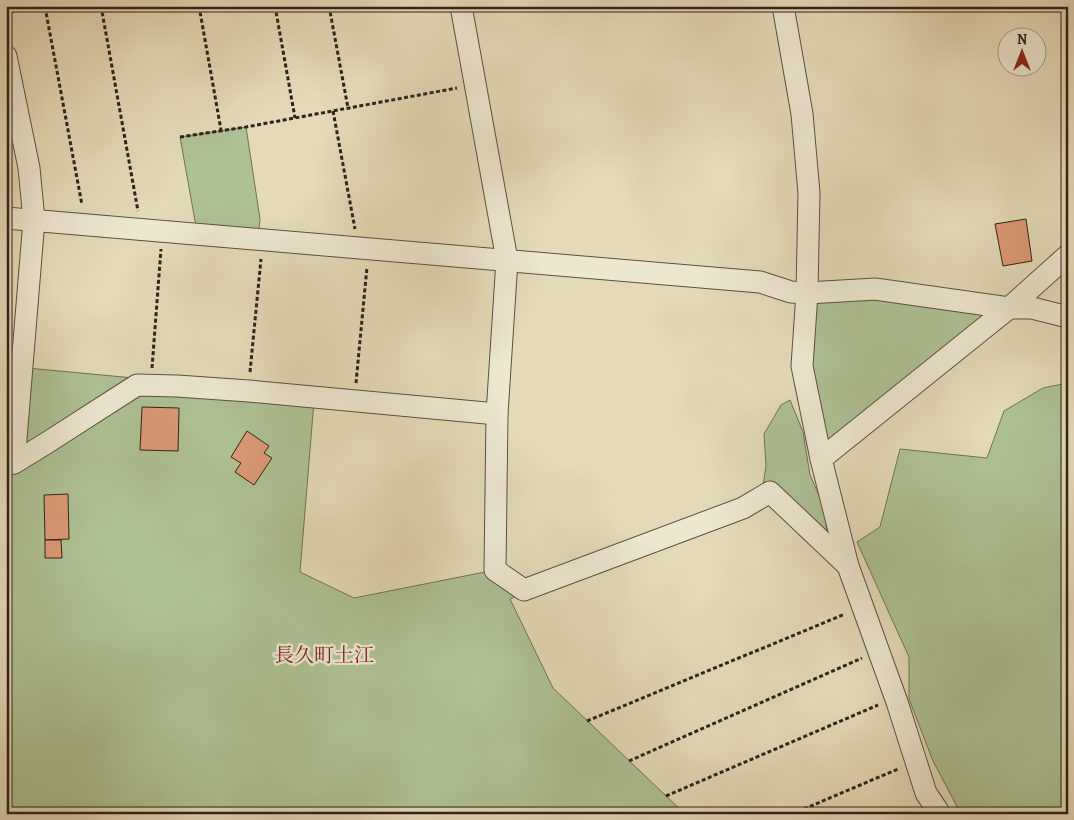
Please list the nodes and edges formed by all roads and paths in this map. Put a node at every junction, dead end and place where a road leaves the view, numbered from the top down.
1 (101, 6) edge
2 (199, 6) edge
3 (275, 6) edge
4 (329, 6) edge
5 (461, 6) edge
6 (783, 6) edge
7 (45, 7) edge
8 (6, 56) edge
9 (461, 88) dead end
10 (348, 108) junction
11 (333, 111) junction
12 (295, 118) junction
13 (221, 130) junction
14 (180, 136) dead end
15 (139, 217) dead end
16 (6, 218) edge
17 (34, 220) junction
18 (86, 224) junction
19 (262, 240) junction
20 (362, 243) junction
21 (161, 248) dead end
22 (1068, 255) edge
23 (506, 260) junction
24 (807, 293) junction
25 (1009, 308) junction
26 (1068, 317) edge
27 (151, 385) junction
28 (249, 391) junction
29 (354, 402) junction
30 (497, 414) junction
31 (821, 459) junction
32 (10, 463) edge
33 (848, 566) junction
34 (848, 613) dead end
35 (863, 658) dead end
36 (879, 705) dead end
37 (587, 721) dead end
38 (629, 761) dead end
39 (900, 768) dead end
40 (666, 796) dead end
41 (792, 814) edge
42 (940, 814) edge

1 - 15 path
2 - 13 path
3 - 12 path
4 - 10 path
5 - 23 street
6 - 24 street
7 - 18 path
8 - 17 street
9 - 10 path
10 - 11 path
11 - 12 path
11 - 20 path
12 - 13 path
13 - 14 path
16 - 17 street
17 - 18 street
17 - 32 street
18 - 19 street
19 - 20 street
19 - 28 path
20 - 23 street
20 - 29 path
21 - 27 path
22 - 25 street
23 - 24 street
23 - 30 street
24 - 25 street
24 - 31 street
25 - 26 street
25 - 31 street
27 - 28 street
27 - 32 street
28 - 29 street
29 - 30 street
30 - 33 street
31 - 33 street
33 - 42 street
34 - 37 path
35 - 38 path
36 - 40 path
39 - 41 path

